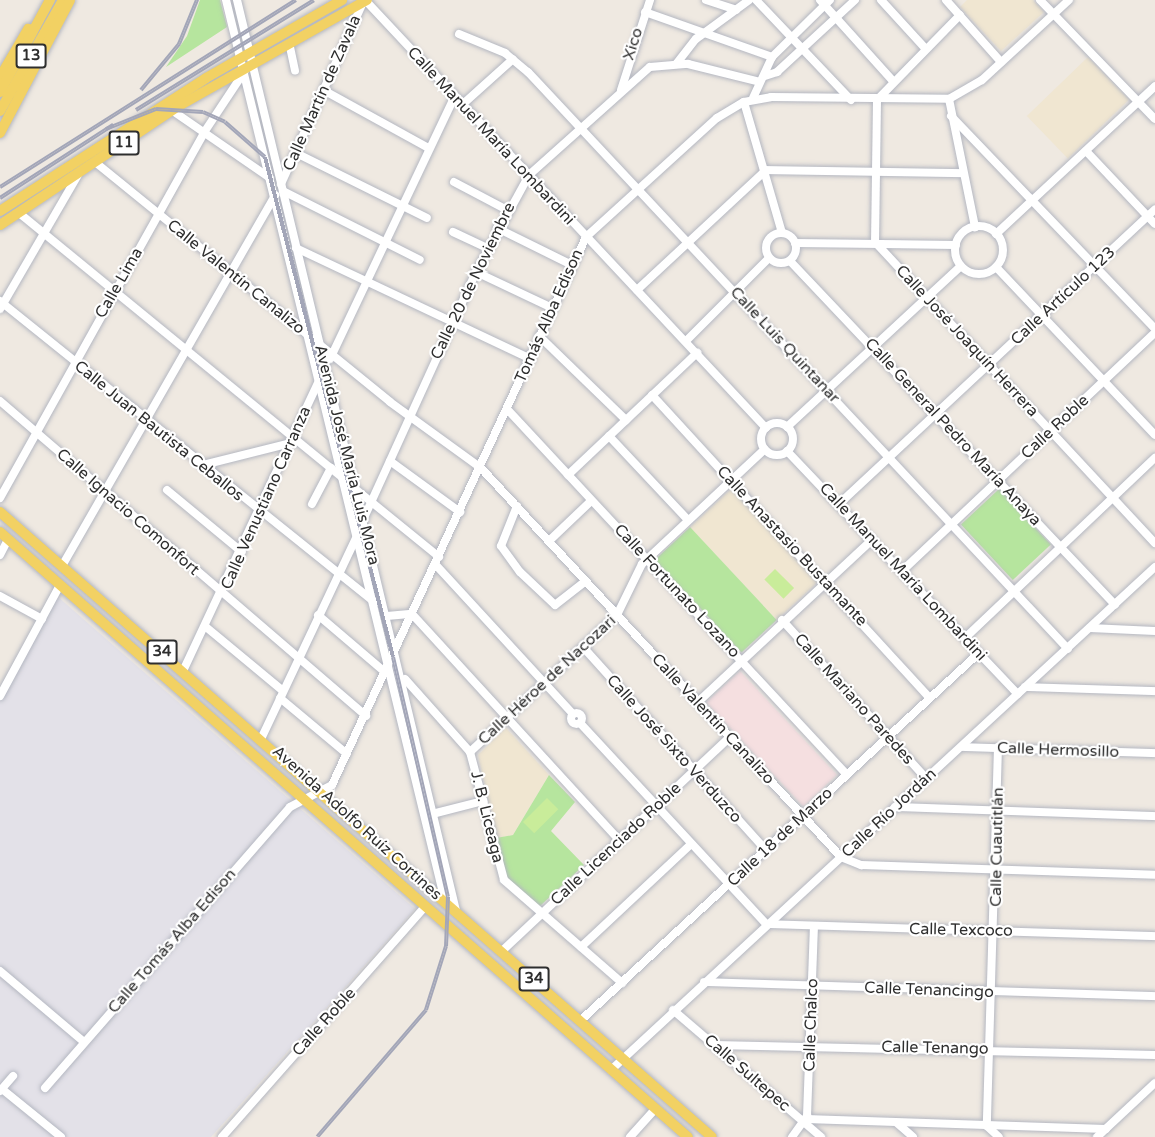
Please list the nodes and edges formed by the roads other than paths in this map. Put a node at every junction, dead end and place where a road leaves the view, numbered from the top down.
1 (50, 0) edge
2 (63, 0) edge
3 (70, 0) edge
4 (226, 0) edge
5 (342, 0) edge
6 (650, 0) edge
7 (706, 0) edge
8 (749, 0) edge
9 (756, 0) edge
10 (855, 0) edge
11 (881, 0) edge
12 (946, 0) edge
13 (1040, 0) edge
14 (1069, 0) edge
15 (238, 1) edge
16 (365, 1) edge
17 (825, 2) edge
18 (736, 10) junction
19 (645, 12) junction
20 (1054, 14) junction
21 (960, 15) junction
22 (836, 18) junction
23 (459, 34) dead end
24 (704, 36) junction
25 (791, 37) junction
26 (290, 47) junction
27 (925, 48) junction
28 (802, 49) junction
29 (245, 57) junction
30 (772, 57) junction
31 (513, 59) junction
32 (1001, 62) junction
33 (677, 63) junction
34 (248, 70) junction
35 (295, 70) dead end
36 (0, 77) edge
37 (763, 79) junction
38 (893, 81) junction
39 (1155, 86) edge
40 (621, 90) junction
41 (325, 91) junction
42 (0, 92) edge
43 (454, 96) junction
44 (753, 98) junction
45 (949, 99) junction
46 (851, 100) junction
47 (877, 100) junction
48 (1139, 101) junction
49 (744, 102) junction
50 (463, 104) junction
51 (161, 106) junction
52 (174, 110) junction
53 (0, 111) edge
54 (951, 116) junction
55 (1155, 119) edge
56 (580, 126) junction
57 (205, 131) junction
58 (0, 133) edge
59 (427, 147) junction
60 (1086, 151) junction
61 (296, 153) junction
62 (95, 162) junction
63 (766, 170) junction
64 (875, 172) junction
65 (79, 173) junction
66 (963, 173) junction
67 (529, 175) junction
68 (270, 178) junction
69 (454, 182) dead end
70 (640, 189) junction
71 (279, 190) junction
72 (1034, 199) junction
73 (401, 204) junction
74 (1155, 209) edge
75 (507, 210) junction
76 (0, 211) edge
77 (19, 213) junction
78 (159, 214) junction
79 (1148, 216) junction
80 (427, 218) dead end
81 (1155, 224) edge
82 (0, 225) edge
83 (975, 227) junction
84 (497, 228) junction
85 (453, 232) dead end
86 (782, 233) junction
87 (996, 234) junction
88 (44, 235) junction
89 (586, 237) junction
90 (875, 242) junction
91 (384, 243) junction
92 (688, 243) junction
93 (795, 243) junction
94 (956, 245) junction
95 (296, 248) junction
96 (487, 248) junction
97 (769, 258) junction
98 (420, 260) dead end
99 (790, 261) junction
100 (570, 264) junction
101 (1095, 265) junction
102 (961, 266) junction
103 (996, 267) junction
104 (230, 271) junction
105 (476, 272) junction
106 (366, 282) junction
107 (637, 290) junction
108 (114, 292) junction
109 (735, 292) junction
110 (926, 299) junction
111 (1, 305) edge
112 (552, 308) junction
113 (1041, 315) junction
114 (453, 322) junction
115 (1155, 331) edge
116 (308, 336) junction
117 (539, 336) junction
118 (686, 340) junction
119 (318, 344) junction
120 (873, 347) junction
121 (186, 350) junction
122 (698, 353) junction
123 (332, 354) junction
124 (531, 359) junction
125 (75, 362) junction
126 (989, 366) junction
127 (325, 369) junction
128 (319, 381) junction
129 (1104, 381) junction
130 (827, 391) junction
131 (652, 395) junction
132 (0, 401) edge
133 (507, 409) junction
134 (935, 414) junction
135 (409, 416) junction
136 (146, 418) junction
137 (626, 420) junction
138 (787, 427) junction
139 (766, 428) junction
140 (1051, 431) junction
141 (36, 432) junction
142 (1155, 435) edge
143 (609, 436) junction
144 (292, 440) junction
145 (765, 449) junction
146 (787, 451) junction
147 (890, 456) junction
148 (1155, 458) edge
149 (390, 461) junction
150 (203, 465) junction
151 (331, 468) junction
152 (481, 468) junction
153 (568, 475) junction
154 (342, 477) junction
155 (732, 480) junction
156 (999, 480) junction
157 (353, 487) junction
158 (167, 490) dead end
159 (104, 491) junction
160 (0, 498) edge
161 (1112, 498) junction
162 (591, 501) junction
163 (372, 502) junction
164 (312, 504) dead end
165 (839, 504) junction
166 (517, 506) junction
167 (0, 512) edge
168 (460, 512) junction
169 (259, 513) junction
170 (687, 519) junction
171 (363, 520) junction
172 (951, 523) junction
173 (358, 534) junction
174 (4, 536) edge
175 (872, 540) junction
176 (549, 541) junction
177 (1155, 543) edge
178 (1062, 548) junction
179 (242, 552) junction
180 (0, 555) edge
181 (648, 559) junction
182 (437, 560) junction
183 (62, 566) junction
184 (1154, 570) edge
185 (902, 571) junction
186 (336, 574) junction
187 (586, 581) junction
188 (827, 582) junction
189 (60, 585) junction
190 (1016, 591) junction
191 (224, 593) junction
192 (0, 596) edge
193 (376, 603) junction
194 (1115, 605) junction
195 (412, 614) junction
196 (318, 615) junction
197 (617, 615) junction
198 (387, 616) junction
199 (42, 619) junction
200 (782, 620) junction
201 (206, 627) junction
202 (1090, 628) junction
203 (1155, 631) edge
204 (965, 638) junction
205 (583, 648) junction
206 (1068, 649) junction
207 (396, 651) junction
208 (979, 653) junction
209 (298, 657) junction
210 (741, 659) junction
211 (390, 663) junction
212 (183, 671) junction
213 (386, 673) junction
214 (403, 677) junction
215 (544, 683) junction
216 (1025, 687) junction
217 (1155, 691) edge
218 (1018, 694) junction
219 (281, 695) junction
220 (0, 696) edge
221 (930, 698) junction
222 (698, 702) junction
223 (366, 716) junction
224 (506, 718) junction
225 (730, 737) junction
226 (888, 737) junction
227 (261, 739) junction
228 (962, 747) junction
229 (998, 747) junction
230 (470, 752) junction
231 (1155, 753) edge
232 (347, 754) junction
233 (694, 771) junction
234 (846, 774) junction
235 (926, 778) junction
236 (323, 793) junction
237 (302, 797) junction
238 (483, 801) junction
239 (657, 806) junction
240 (895, 807) junction
241 (999, 812) junction
242 (436, 813) junction
243 (1155, 816) edge
244 (803, 817) junction
245 (618, 839) junction
246 (691, 844) junction
247 (766, 850) junction
248 (841, 857) junction
249 (996, 870) junction
250 (1155, 875) edge
251 (729, 884) junction
252 (445, 901) junction
253 (426, 906) junction
254 (456, 911) junction
255 (542, 913) junction
256 (766, 924) junction
257 (814, 927) junction
258 (995, 931) junction
259 (1155, 936) edge
260 (581, 947) junction
261 (502, 951) junction
262 (0, 971) edge
263 (704, 982) junction
264 (622, 983) junction
265 (812, 986) junction
266 (993, 992) junction
267 (1155, 996) edge
268 (673, 1010) junction
269 (580, 1021) junction
270 (84, 1042) junction
271 (715, 1045) junction
272 (810, 1046) junction
273 (992, 1049) junction
274 (1155, 1055) edge
275 (622, 1057) junction
276 (611, 1070) junction
277 (13, 1076) dead end
278 (1155, 1083) edge
279 (45, 1088) dead end
280 (1, 1090) edge
281 (655, 1109) junction
282 (805, 1121) junction
283 (897, 1123) junction
284 (987, 1126) junction
285 (1106, 1129) junction
286 (61, 1137) edge
287 (222, 1137) edge
288 (630, 1137) edge
289 (688, 1137) edge
290 (712, 1137) edge
291 (792, 1137) edge
292 (821, 1137) edge
293 (912, 1137) edge
294 (999, 1137) edge
295 (1097, 1137) edge

1 - 36 main road
1 - 42 main road, 13
2 - 53 main road, 13
3 - 58 main road
4 - 29 street, Avenida José María Luis Mora
5 - 29 main road, 11
6 - 19 street, Xico
7 - 18 street
8 - 18 street
9 - 25 street
10 - 22 street
11 - 27 street
12 - 21 street
13 - 20 street
14 - 20 street
15 - 29 street, Avenida José María Luis Mora
16 - 26 main road, 11
16 - 41 street, Calle Martín de Zavala
16 - 43 street, Calle Manuel María Lombardini
17 - 22 street
17 - 25 street
18 - 24 street
19 - 24 street
19 - 40 street, Xico
20 - 32 street
20 - 48 street
21 - 27 street
21 - 32 street
22 - 28 street
22 - 38 street
23 - 31 street, Calle Luis Quintanar
24 - 30 street
24 - 33 street
25 - 28 street
25 - 30 street
26 - 34 main road, 11
26 - 35 street
27 - 38 street
28 - 37 street
28 - 46 street
29 - 34 street, Avenida José María Luis Mora
29 - 51 main road, 11
30 - 37 street
31 - 50 street
31 - 56 street, Calle Luis Quintanar
32 - 45 street
33 - 37 street
33 - 40 street, Calle 20 de Noviembre
34 - 52 main road, 11
34 - 57 street, Calle Lima
34 - 68 street, Avenida José María Luis Mora
34 - 71 street, Avenida José María Luis Mora
37 - 44 street
38 - 47 street
39 - 48 street
40 - 56 street, Calle 20 de Noviembre
41 - 59 street
41 - 61 street, Calle Martín de Zavala
43 - 50 street, Calle Manuel María Lombardini
43 - 59 street, Calle Venustiano Carranza
44 - 46 street, Tomás Alba Edison
44 - 49 street, Tomás Alba Edison
45 - 47 street, Tomás Alba Edison
45 - 54 street
46 - 47 street, Tomás Alba Edison
47 - 64 street
48 - 55 street
48 - 60 street
49 - 63 street
49 - 70 street, Tomás Alba Edison
50 - 67 street, Calle Manuel María Lombardini
51 - 52 street
51 - 76 main road, 11
52 - 57 street
52 - 62 main road, 11
54 - 66 street
54 - 72 street
56 - 67 street, Calle 20 de Noviembre
56 - 70 street, Calle Luis Quintanar
57 - 68 street
57 - 78 street, Calle Lima
59 - 73 street, Calle Venustiano Carranza
60 - 72 street
60 - 79 street
61 - 71 street, Calle Martín de Zavala
61 - 73 street
62 - 65 main road, 11
62 - 78 street, Calle Valentín Canalizo
63 - 64 street
63 - 86 street
63 - 92 street
64 - 66 street
64 - 90 street
65 - 77 main road, 11
65 - 88 street
66 - 83 street
67 - 75 street, Calle 20 de Noviembre
67 - 89 street, Calle Manuel María Lombardini
68 - 71 street, Avenida José María Luis Mora
69 - 75 street
70 - 89 street, Tomás Alba Edison
70 - 92 street, Calle Luis Quintanar
71 - 91 street
71 - 95 street, Avenida José María Luis Mora
71 - 104 street, Calle Martín de Zavala
71 - 116 street, Avenida José María Luis Mora
72 - 87 street
72 - 101 street
73 - 80 street
73 - 91 street, Calle Venustiano Carranza
74 - 79 street, Calle Artículo 123
75 - 84 street, Calle 20 de Noviembre
77 - 82 main road, 11
77 - 88 street
78 - 104 street, Calle Valentín Canalizo
78 - 108 street, Calle Lima
79 - 81 street
79 - 101 street, Calle Artículo 123
83 - 87 street
83 - 94 street
84 - 96 street, Calle 20 de Noviembre
84 - 100 street
85 - 96 street
86 - 93 street
86 - 97 street
87 - 103 street
88 - 108 street
88 - 111 street
89 - 100 street, Tomás Alba Edison
89 - 107 street, Calle Manuel María Lombardini
90 - 93 street
90 - 94 street
90 - 110 street, Calle José Joaquín Herrera
91 - 98 street
91 - 106 street, Calle Venustiano Carranza
92 - 107 street
92 - 109 street, Calle Luis Quintanar
93 - 99 street
94 - 102 street
95 - 106 street
95 - 119 street, Avenida José María Luis Mora
96 - 105 street, Calle 20 de Noviembre
97 - 99 street
97 - 109 street
99 - 120 street, Calle General Pedro María Anaya
100 - 112 street, Tomás Alba Edison
101 - 113 street, Calle Artículo 123
101 - 115 street
102 - 103 street
102 - 110 street
103 - 113 street
104 - 116 street, Calle Valentín Canalizo
104 - 121 street, Calle Martín de Zavala
105 - 112 street
105 - 114 street, Calle 20 de Noviembre
106 - 114 street
106 - 123 street, Calle Venustiano Carranza
107 - 118 street, Calle Manuel María Lombardini
108 - 121 street
108 - 125 street, Calle Lima
109 - 118 street
109 - 130 street, Calle Luis Quintanar
110 - 120 street
110 - 126 street, Calle José Joaquín Herrera
111 - 125 street, Calle Juan Bautista Ceballos
112 - 117 street, Tomás Alba Edison
113 - 126 street, Calle Artículo 123
113 - 129 street
114 - 124 street
114 - 135 street, Calle 20 de Noviembre
115 - 129 street, Calle Roble
116 - 119 street, Calle Valentín Canalizo
116 - 128 street, Avenida José María Luis Mora
117 - 124 street, Tomás Alba Edison
117 - 137 street
118 - 122 street, Calle Manuel María Lombardini
119 - 123 street, Calle Valentín Canalizo
119 - 127 street, Avenida José María Luis Mora
120 - 130 street
120 - 134 street, Calle General Pedro María Anaya
121 - 136 street, Calle Martín de Zavala
121 - 144 street
122 - 131 street
122 - 139 street, Calle Manuel María Lombardini
123 - 127 street, Calle Venustiano Carranza
123 - 135 street, Calle Valentín Canalizo
124 - 133 street, Tomás Alba Edison
125 - 136 street, Calle Juan Bautista Ceballos
125 - 141 street, Calle Lima
126 - 134 street, Calle Artículo 123
126 - 140 street, Calle José Joaquín Herrera
127 - 128 street, Calle Venustiano Carranza
127 - 157 street, Avenida José María Luis Mora
128 - 144 street, Calle Venustiano Carranza
128 - 154 street, Avenida José María Luis Mora
129 - 140 street, Calle Roble
129 - 142 street
130 - 138 street
130 - 147 street, Calle Luis Quintanar
131 - 137 street
131 - 155 street, Calle Anastasio Bustamante
132 - 141 street, Calle Ignacio Comonfort
133 - 152 street, Tomás Alba Edison
133 - 153 street, Calle Fortunato Lozano
134 - 147 street, Calle Artículo 123
134 - 156 street, Calle General Pedro María Anaya
135 - 149 street, Calle 20 de Noviembre
135 - 152 street, Calle Valentín Canalizo
136 - 150 street, Calle Juan Bautista Ceballos
136 - 159 street, Calle Martín de Zavala
137 - 143 street
138 - 139 street
138 - 146 street
139 - 145 street
140 - 156 street, Calle Roble
140 - 161 street, Calle José Joaquín Herrera
141 - 159 street, Calle Ignacio Comonfort
141 - 160 street, Calle Lima
143 - 153 street
143 - 170 street
144 - 150 street
144 - 151 street
144 - 169 street, Calle Venustiano Carranza
145 - 146 street
145 - 155 street, Calle Héroe de Nacozari
146 - 165 street, Calle Manuel María Lombardini
147 - 165 street, Calle Artículo 123
147 - 172 street, Calle Luis Quintanar
148 - 161 street
149 - 163 street, Calle 20 de Noviembre
149 - 168 street
150 - 169 street, Calle Juan Bautista Ceballos
151 - 154 street
151 - 164 street
152 - 166 street, Calle Valentín Canalizo
152 - 168 street, Tomás Alba Edison
153 - 162 street, Calle Fortunato Lozano
154 - 173 street, Avenida José María Luis Mora
155 - 170 street, Calle Héroe de Nacozari
155 - 188 street, Calle Anastasio Bustamante
156 - 172 street, Calle Roble
156 - 178 street, Calle General Pedro María Anaya
157 - 163 street
157 - 171 street, Avenida José María Luis Mora
158 - 179 street
159 - 183 street, Calle Martín de Zavala
159 - 191 street, Calle Ignacio Comonfort
161 - 177 street, Calle José Joaquín Herrera
161 - 178 street
162 - 176 street
162 - 181 street, Calle Fortunato Lozano
163 - 171 street, Calle 20 de Noviembre
163 - 182 street
165 - 175 street, Calle Manuel María Lombardini
166 - 176 street, Calle Valentín Canalizo
166 - 187 street
167 - 183 main road, Avenida Adolfo Ruíz Cortines / 34
168 - 182 street, Tomás Alba Edison
169 - 179 street, Calle Venustiano Carranza
169 - 186 street, Calle Juan Bautista Ceballos
170 - 181 street, Calle Héroe de Nacozari
171 - 198 street, Avenida José María Luis Mora
172 - 185 street, Calle Roble
172 - 190 street, Calle Luis Quintanar
173 - 186 street
173 - 193 street, Avenida José María Luis Mora
174 - 180 street
174 - 189 main road, Avenida Adolfo Ruíz Cortines / 34
175 - 185 street, Calle Manuel María Lombardini
175 - 188 street
176 - 187 street, Calle Valentín Canalizo
178 - 190 street
178 - 194 street, Calle General Pedro María Anaya
179 - 191 street, Calle Venustiano Carranza
181 - 197 street, Calle Héroe de Nacozari
181 - 210 street, Calle Fortunato Lozano
182 - 195 street, Tomás Alba Edison
182 - 215 street
183 - 212 main road, Avenida Adolfo Ruíz Cortines / 34
184 - 194 street, Calle Río Jordán
185 - 204 street, Calle Manuel María Lombardini
186 - 193 street, Calle Juan Bautista Ceballos
186 - 196 street
187 - 197 street, Calle Valentín Canalizo
188 - 200 street
188 - 221 street, Calle Anastasio Bustamante
189 - 199 street
189 - 237 main road, Avenida Adolfo Ruíz Cortines / 34
190 - 204 street
190 - 206 street, Calle Luis Quintanar
191 - 201 street, Calle Venustiano Carranza
191 - 209 street, Calle Ignacio Comonfort
192 - 199 street
193 - 211 street, Avenida José María Luis Mora
194 - 202 street, Calle Río Jordán
195 - 198 street
195 - 207 street, Tomás Alba Edison
195 - 224 street
196 - 209 street
196 - 213 street
197 - 205 street, Calle Héroe de Nacozari
197 - 222 street, Calle Valentín Canalizo
198 - 207 street, Avenida José María Luis Mora
199 - 220 street
200 - 210 street
200 - 226 street, Calle Mariano Paredes
201 - 212 street, Calle Venustiano Carranza
201 - 219 street
202 - 203 street
202 - 206 street, Calle Río Jordán
204 - 208 street, Calle Manuel María Lombardini
205 - 215 street, Calle Héroe de Nacozari
205 - 233 street, Calle José Sixto Verduzco
206 - 216 street, Calle Río Jordán
207 - 211 street, Tomás Alba Edison
207 - 214 street, Avenida José María Luis Mora
208 - 218 street, Calle Manuel María Lombardini
208 - 221 street, Calle 18 de Marzo
209 - 219 street
209 - 223 street, Calle Ignacio Comonfort
210 - 222 street
210 - 234 street, Calle Fortunato Lozano
211 - 213 street, Tomás Alba Edison
211 - 214 street, J. B. Liceaga
211 - 252 street, Avenida José María Luis Mora
212 - 227 main road, Avenida Adolfo Ruíz Cortines / 34
213 - 223 street, Tomás Alba Edison
214 - 230 street, J. B. Liceaga
214 - 242 street, Avenida José María Luis Mora
215 - 224 street, Calle Héroe de Nacozari
215 - 239 street
216 - 217 street
216 - 218 street, Calle Río Jordán
218 - 228 street, Calle Río Jordán
219 - 227 street
219 - 232 street
221 - 226 street, Calle 18 de Marzo
222 - 225 street, Calle Valentín Canalizo
223 - 232 street, Tomás Alba Edison
224 - 230 street, Calle Héroe de Nacozari
224 - 245 street
225 - 233 street, Calle Licenciado Roble
225 - 244 street, Calle Valentín Canalizo
226 - 234 street, Calle 18 de Marzo
226 - 235 street, Calle Mariano Paredes
227 - 236 main road, Avenida Adolfo Ruíz Cortines / 34
228 - 229 street, Calle Hermosillo
228 - 235 street, Calle Río Jordán
229 - 231 street, Calle Hermosillo
229 - 241 street, Calle Cuautitlán
230 - 238 street, J. B. Liceaga
232 - 236 street, Tomás Alba Edison
233 - 239 street, Calle Licenciado Roble
233 - 247 street, Calle José Sixto Verduzco
234 - 244 street, Calle 18 de Marzo
235 - 240 street, Calle Río Jordán
236 - 237 street
236 - 252 main road, Avenida Adolfo Ruíz Cortines / 34
237 - 253 main road, Avenida Adolfo Ruíz Cortines / 34
237 - 270 street, Calle Tomás Alba Edison
238 - 242 street
238 - 255 street, J. B. Liceaga
239 - 245 street, Calle Licenciado Roble
239 - 246 street
240 - 241 street
240 - 248 street, Calle Río Jordán
241 - 243 street
241 - 249 street, Calle Cuautitlán
242 - 254 street, Avenida José María Luis Mora
244 - 247 street, Calle 18 de Marzo
244 - 248 street, Calle Valentín Canalizo
245 - 255 street, Calle Licenciado Roble
246 - 251 street
246 - 260 street
247 - 251 street, Calle 18 de Marzo
248 - 249 street
248 - 256 street, Calle Río Jordán
249 - 250 street
249 - 258 street, Calle Cuautitlán
251 - 256 street
251 - 264 street, Calle 18 de Marzo
252 - 254 main road, Avenida Adolfo Ruíz Cortines / 34
253 - 276 main road, Avenida Adolfo Ruíz Cortines / 34
253 - 287 street, Calle Roble
254 - 261 main road, Avenida Adolfo Ruíz Cortines / 34
255 - 260 street, J. B. Liceaga
255 - 261 street, Calle Licenciado Roble
256 - 257 street, Calle Texcoco
256 - 263 street, Calle Río Jordán
257 - 258 street, Calle Texcoco
257 - 265 street, Calle Chalco
258 - 259 street, Calle Texcoco
258 - 266 street, Calle Cuautitlán
260 - 264 street, J. B. Liceaga
261 - 269 main road, Avenida Adolfo Ruíz Cortines / 34
262 - 270 street
263 - 265 street, Calle Tenancingo
263 - 268 street, Calle Río Jordán
264 - 269 street, Calle 18 de Marzo
265 - 266 street, Calle Tenancingo
265 - 272 street, Calle Chalco
266 - 267 street, Calle Tenancingo
266 - 273 street, Calle Cuautitlán
268 - 271 street, Calle Sultepec
268 - 275 street, Calle Río Jordán
269 - 275 main road, Avenida Adolfo Ruíz Cortines / 34
270 - 279 street, Calle Tomás Alba Edison
271 - 272 street, Calle Tenango
271 - 282 street, Calle Sultepec
272 - 273 street, Calle Tenango
272 - 282 street, Calle Chalco
273 - 274 street, Calle Tenango
273 - 284 street, Calle Cuautitlán
275 - 276 street, Calle Río Jordán
275 - 290 main road, Avenida Adolfo Ruíz Cortines / 34
276 - 281 main road, Avenida Adolfo Ruíz Cortines / 34
277 - 280 street
278 - 285 street
280 - 286 street
281 - 288 street
281 - 289 main road, Avenida Adolfo Ruíz Cortines / 34
282 - 283 street
282 - 291 street
282 - 292 street, Calle Sultepec
283 - 284 street
283 - 293 street
284 - 285 street
284 - 294 street
285 - 295 street

